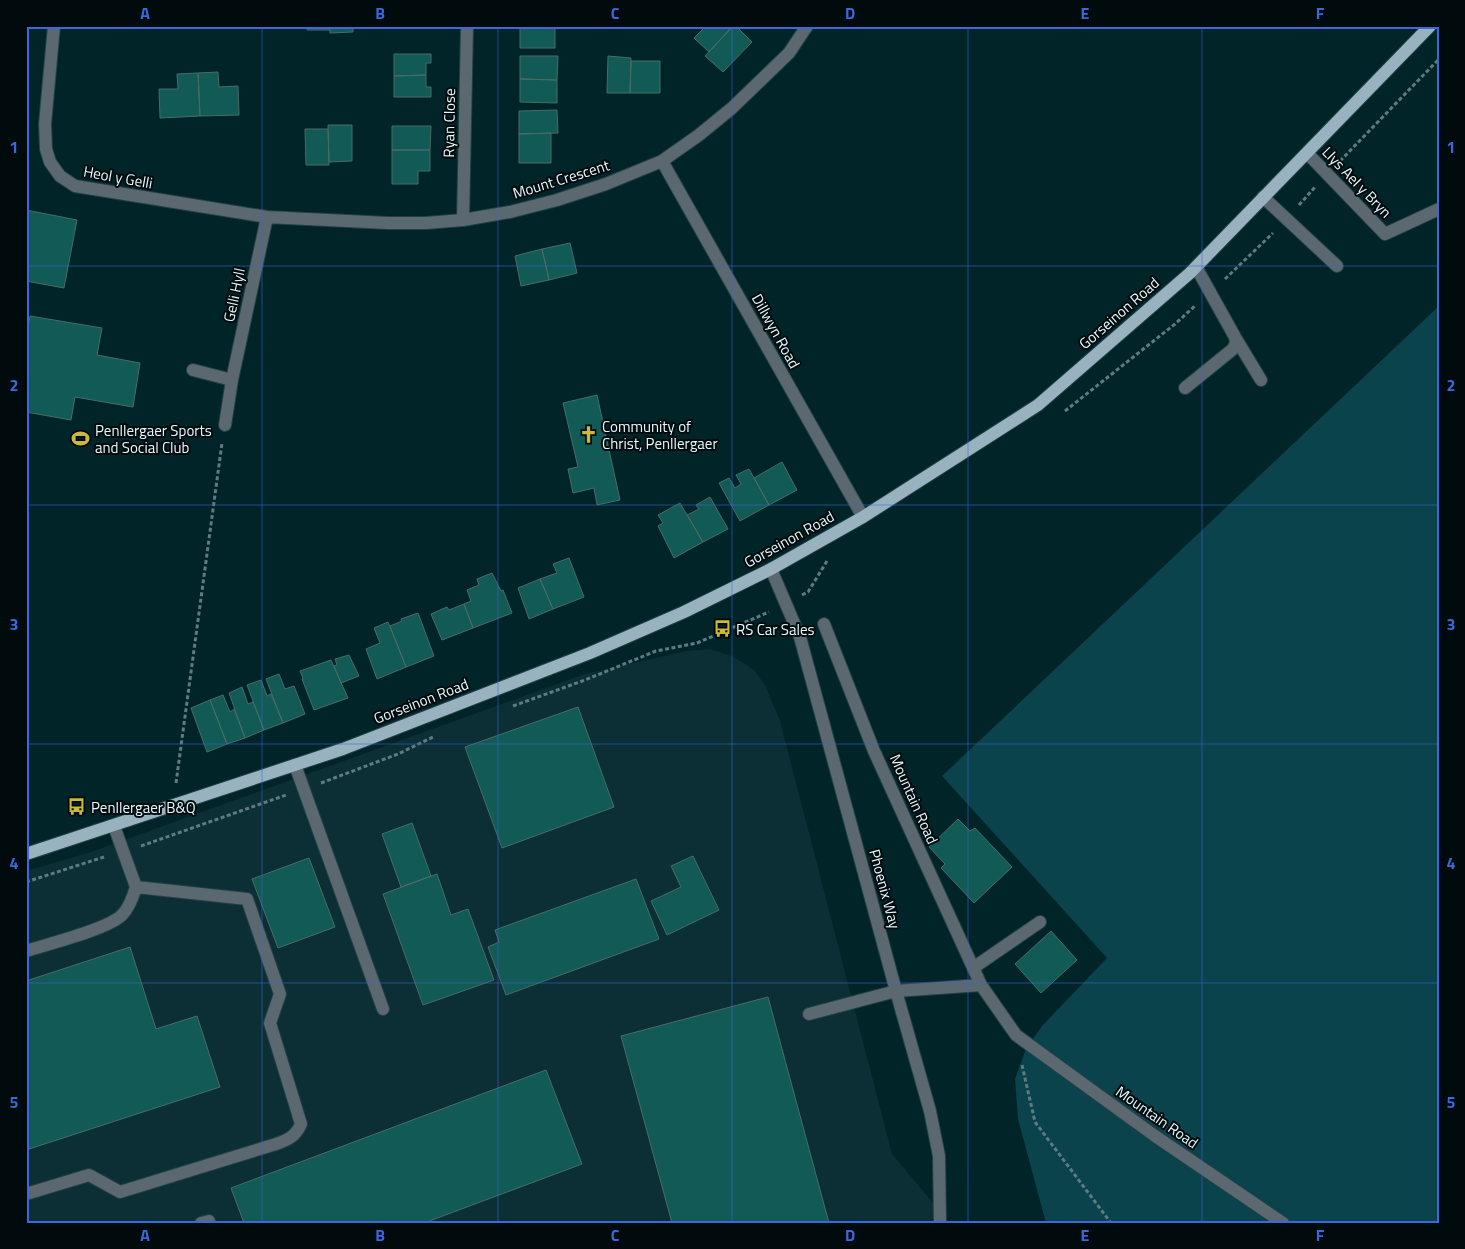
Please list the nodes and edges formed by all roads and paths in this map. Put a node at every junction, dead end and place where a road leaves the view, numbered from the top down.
1 (54, 26) edge
2 (467, 26) edge
3 (807, 26) edge
4 (1430, 26) edge
5 (1439, 59) edge
6 (1307, 153) junction
7 (662, 161) junction
8 (1328, 174) junction
9 (1263, 198) junction
10 (1439, 209) edge
11 (267, 217) junction
12 (1286, 219) junction
13 (463, 220) junction
14 (1337, 266) dead end
15 (1196, 267) junction
16 (1210, 292) junction
17 (1235, 337) junction
18 (193, 370) dead end
19 (232, 380) junction
20 (1261, 380) dead end
21 (1185, 388) dead end
22 (1058, 416) dead end
23 (225, 425) joint
24 (863, 517) junction
25 (829, 559) dead end
26 (771, 569) junction
27 (786, 603) junction
28 (824, 624) dead end
29 (504, 710) dead end
30 (442, 733) dead end
31 (295, 765) junction
32 (305, 789) junction
33 (173, 807) junction
34 (114, 826) junction
35 (123, 851) junction
36 (26, 854) edge
37 (26, 882) edge
38 (136, 887) junction
39 (1040, 922) dead end
40 (26, 950) edge
41 (973, 968) junction
42 (980, 985) junction
43 (896, 991) junction
44 (383, 1009) dead end
45 (809, 1014) dead end
46 (1016, 1035) junction
47 (26, 1194) edge
48 (940, 1223) edge
49 (1111, 1223) edge
50 (1283, 1223) edge

1 - 11 street, Heol y Gelli
2 - 13 street, Ryan Close
3 - 7 street, Mount Crescent
4 - 6 main road, Gorseinon Road
5 - 8 path
6 - 8 street, Llys Ael y Bryn
6 - 9 main road, Gorseinon Road
7 - 13 street, Mount Crescent
7 - 24 street, Dillwyn Road
8 - 10 street, Llys Ael y Bryn
8 - 12 path
9 - 12 street
9 - 15 main road, Gorseinon Road
11 - 13 street, Mount Crescent
11 - 19 street, Gelli Hyll
12 - 14 street
12 - 16 path
15 - 16 street
15 - 24 main road, Gorseinon Road
16 - 17 street
16 - 22 path
17 - 20 street
17 - 21 street
18 - 19 street
19 - 23 street, Gelli Hyll
23 - 33 path
24 - 26 main road, Gorseinon Road
25 - 27 path
26 - 27 street, Phoenix Way
26 - 31 main road, Gorseinon Road
27 - 29 path
27 - 43 street, Phoenix Way
28 - 41 street, Mountain Road
30 - 32 path
31 - 32 street
31 - 33 main road, Gorseinon Road
32 - 35 path
32 - 44 street
33 - 34 main road, Gorseinon Road
34 - 35 street
34 - 36 main road, Gorseinon Road
35 - 37 path
35 - 38 street
38 - 40 street
38 - 47 street
39 - 41 street
41 - 42 street, Mountain Road
42 - 43 street
42 - 46 street, Mountain Road
43 - 45 street
43 - 48 street, Phoenix Way
46 - 49 path
46 - 50 street, Mountain Road

